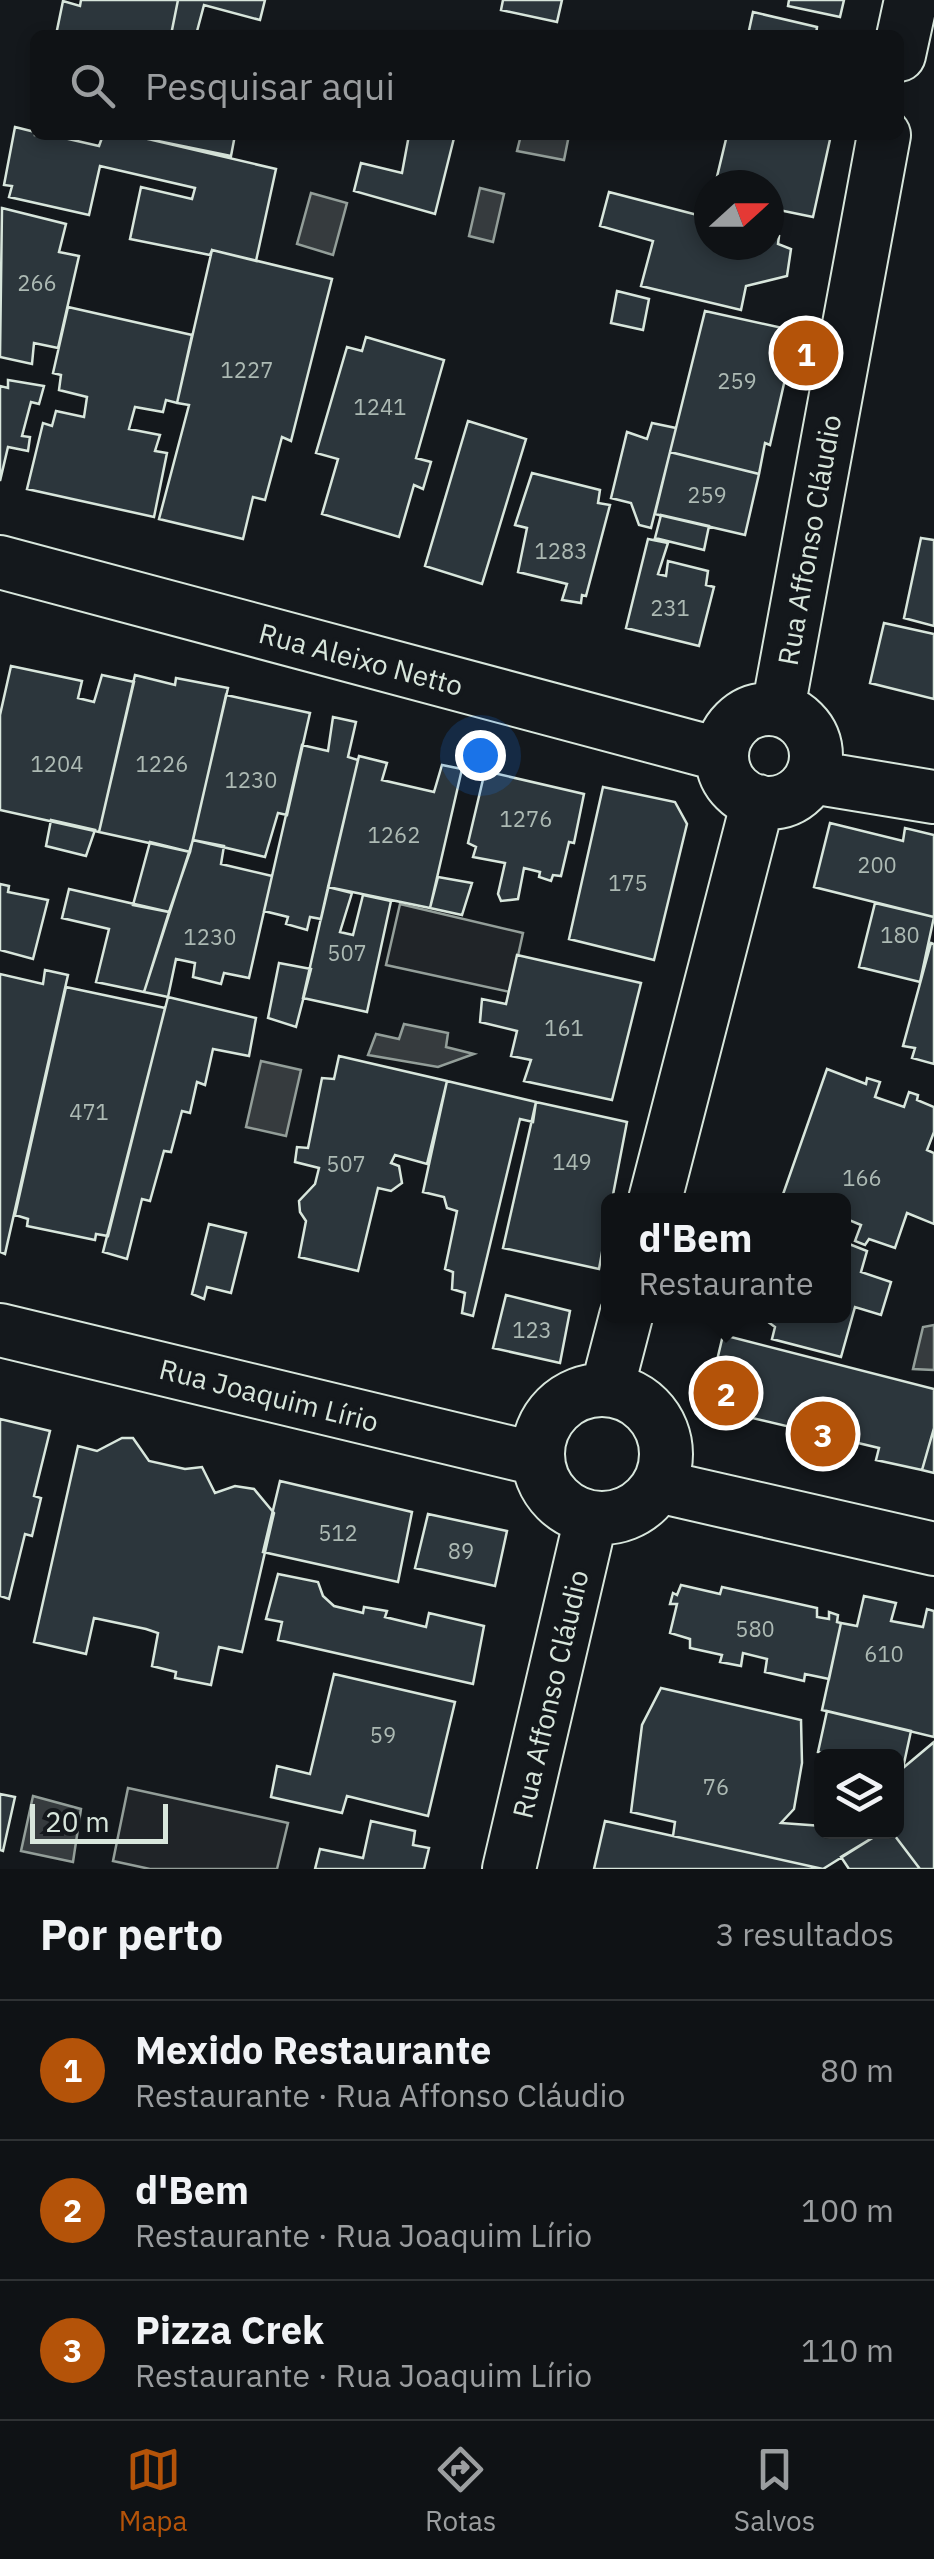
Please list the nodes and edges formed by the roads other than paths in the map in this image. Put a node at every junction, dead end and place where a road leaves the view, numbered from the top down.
1 (911, 0) edge
2 (904, 32) edge
3 (883, 140) edge
4 (0, 562) edge
5 (778, 708) junction
6 (722, 755) junction
7 (812, 777) junction
8 (934, 797) edge
9 (758, 801) junction
10 (657, 1193) edge
11 (624, 1323) edge
12 (0, 1330) edge
13 (607, 1389) junction
14 (537, 1459) junction
15 (658, 1486) junction
16 (592, 1518) junction
17 (934, 1549) edge
18 (509, 1869) edge

1 - 2 street
3 - 5 street, Rua Affonso Cláudio
4 - 6 street, Rua Aleixo Netto
5 - 6 street
5 - 7 street
6 - 9 street
7 - 8 street
7 - 9 street
9 - 10 street
11 - 13 street
12 - 14 street, Rua Joaquim Lírio
13 - 14 street
13 - 15 street
14 - 16 street
15 - 16 street
15 - 17 street
16 - 18 street, Rua Affonso Cláudio

